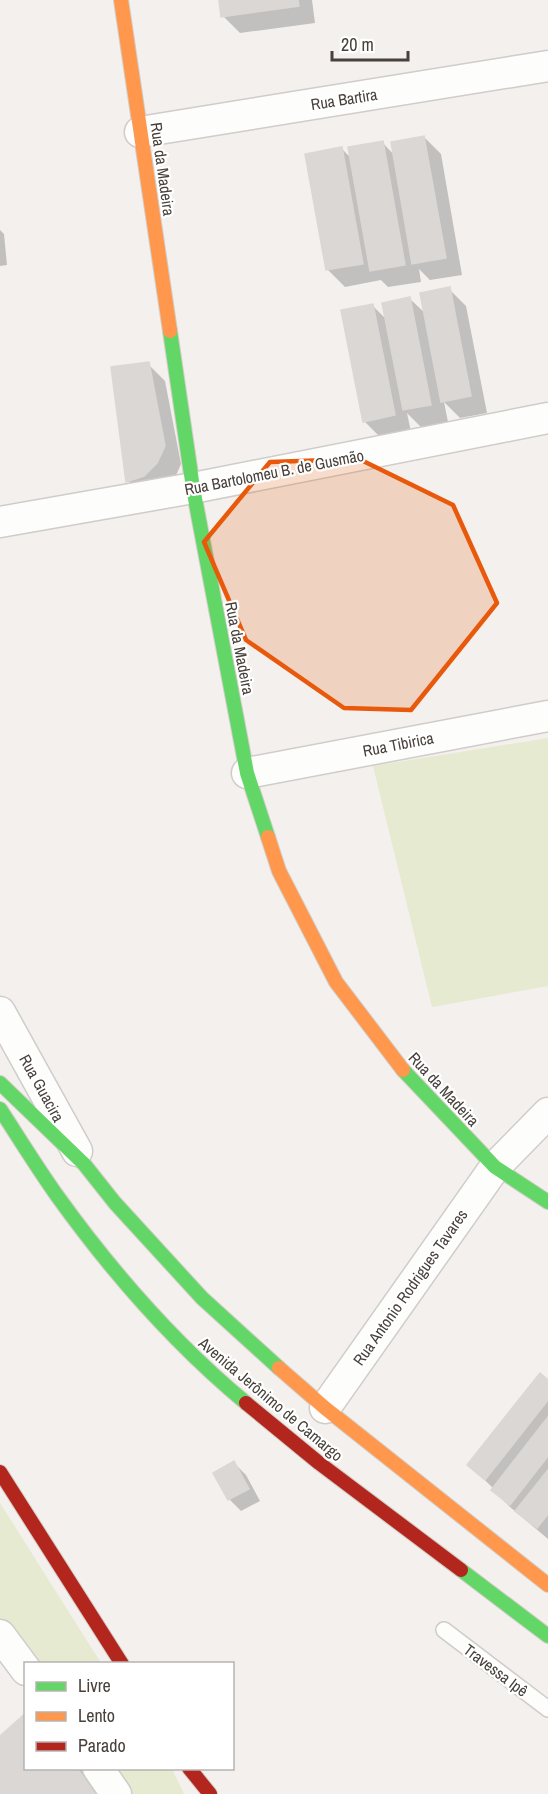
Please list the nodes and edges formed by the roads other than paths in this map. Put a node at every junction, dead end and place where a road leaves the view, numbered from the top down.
1 (121, 0) edge
2 (548, 66) edge
3 (140, 132) junction
4 (548, 418) edge
5 (194, 488) junction
6 (0, 522) edge
7 (548, 716) edge
8 (247, 772) junction
9 (0, 1012) edge
10 (0, 1083) edge
11 (0, 1109) edge
12 (548, 1113) edge
13 (84, 1164) junction
14 (495, 1167) junction
15 (548, 1202) edge
16 (325, 1408) junction
17 (2, 1479) edge
18 (548, 1585) edge
19 (444, 1630) dead end
20 (0, 1635) edge
21 (548, 1636) edge
22 (121, 1662) edge
23 (24, 1667) edge
24 (548, 1709) edge
25 (99, 1770) edge
26 (189, 1770) edge
27 (190, 1770) edge
28 (116, 1794) edge
29 (198, 1794) edge
30 (210, 1794) edge

1 - 3 main road, Rua da Madeira
2 - 3 street, Rua Bartira
3 - 5 main road, Rua da Madeira
4 - 5 street, Rua Bartolomeu B. de Gusmão
5 - 6 street, Rua Bartolomeu B. de Gusmão
5 - 8 main road, Rua da Madeira
7 - 8 street, Rua Tibirica
8 - 14 main road, Rua da Madeira
9 - 13 street, Rua Guacira
10 - 13 main road, Avenida Jerônimo de Camargo
11 - 21 main road, Avenida Jerônimo de Camargo
12 - 14 street, Rua Antonio Rodrigues Tavares
13 - 16 main road, Avenida Jerônimo de Camargo
14 - 15 main road, Rua da Madeira
14 - 16 street, Rua Antonio Rodrigues Tavares
16 - 18 main road, Avenida Jerônimo de Camargo
17 - 22 main road
19 - 24 lane, Travessa Ipê
20 - 23 street
25 - 28 street
26 - 29 main road
27 - 30 main road

